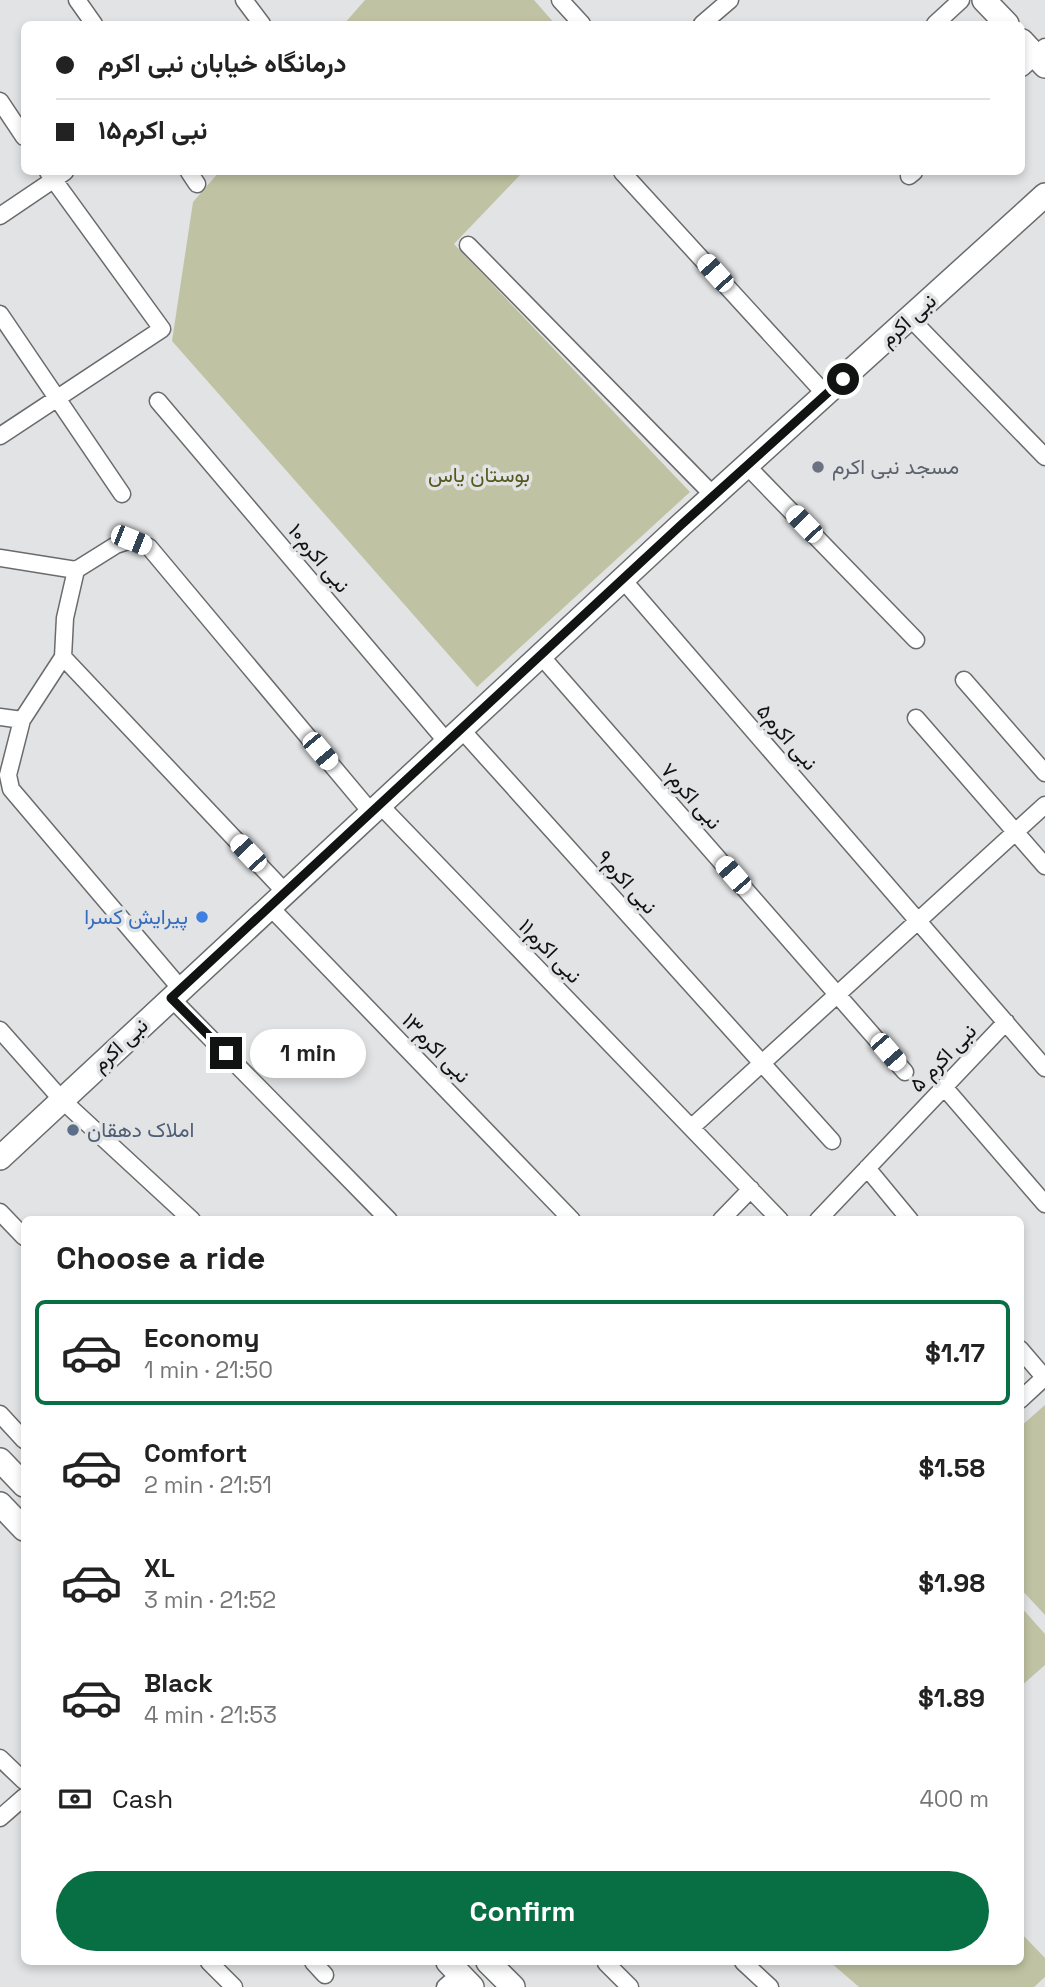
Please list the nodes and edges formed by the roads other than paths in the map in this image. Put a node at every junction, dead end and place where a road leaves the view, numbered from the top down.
1 (78, 0) edge
2 (244, 0) edge
3 (560, 0) edge
4 (730, 0) edge
5 (961, 0) edge
6 (984, 0) edge
7 (92, 21) edge
8 (260, 21) edge
9 (579, 21) edge
10 (706, 21) edge
11 (938, 21) edge
12 (1004, 21) edge
13 (0, 101) edge
14 (21, 132) edge
15 (54, 175) edge
16 (56, 175) edge
17 (625, 175) edge
18 (1045, 195) edge
19 (0, 216) edge
20 (468, 245) dead end
21 (0, 314) edge
22 (910, 318) junction
23 (826, 395) junction
24 (56, 397) junction
25 (158, 401) dead end
26 (0, 436) edge
27 (1045, 457) edge
28 (748, 467) junction
29 (122, 494) dead end
30 (715, 497) junction
31 (0, 558) edge
32 (76, 570) junction
33 (624, 580) junction
34 (916, 640) dead end
35 (541, 656) junction
36 (63, 657) junction
37 (964, 680) dead end
38 (0, 717) edge
39 (916, 718) dead end
40 (22, 720) junction
41 (454, 736) junction
42 (1045, 773) edge
43 (1045, 805) edge
44 (375, 808) junction
45 (1016, 832) junction
46 (1045, 866) edge
47 (277, 899) junction
48 (919, 920) junction
49 (176, 993) junction
50 (838, 994) junction
51 (1006, 1022) junction
52 (0, 1030) edge
53 (762, 1063) junction
54 (1045, 1068) edge
55 (905, 1072) dead end
56 (944, 1087) junction
57 (62, 1100) junction
58 (692, 1127) junction
59 (832, 1141) dead end
60 (0, 1158) edge
61 (866, 1168) junction
62 (751, 1189) junction
63 (1045, 1204) edge
64 (0, 1212) edge
65 (188, 1216) edge
66 (385, 1216) edge
67 (568, 1216) edge
68 (725, 1216) edge
69 (776, 1216) edge
70 (822, 1216) edge
71 (907, 1216) edge
72 (21, 1234) edge
73 (1024, 1353) edge
74 (1045, 1377) edge
75 (1024, 1396) edge
76 (0, 1414) edge
77 (21, 1437) edge
78 (0, 1461) edge
79 (21, 1482) edge
80 (0, 1504) edge
81 (21, 1527) edge
82 (0, 1758) edge
83 (21, 1778) edge
84 (21, 1800) edge
85 (0, 1818) edge
86 (219, 1965) edge
87 (316, 1965) edge
88 (495, 1965) edge
89 (607, 1965) edge
90 (746, 1965) edge
91 (325, 1975) dead end
92 (234, 1987) edge
93 (513, 1987) edge
94 (630, 1987) edge
95 (771, 1987) edge

1 - 7 street
2 - 8 street
3 - 9 street
4 - 10 street
5 - 11 street
6 - 12 street
13 - 14 street
15 - 19 street
16 - 24 street
17 - 23 street
18 - 22 street, نبی اکرم
20 - 30 street
21 - 24 street
22 - 23 street, نبی اکرم
22 - 27 street
23 - 28 street, نبی اکرم
24 - 26 street
24 - 29 street
25 - 41 street, نبی اکرم۱۰
28 - 30 street, نبی اکرم
28 - 34 street
30 - 33 street, نبی اکرم
31 - 32 street
32 - 36 street
32 - 44 street, نبی اکرم۱۱
33 - 35 street, نبی اکرم
33 - 48 street, نبی اکرم۵
35 - 41 street, نبی اکرم
35 - 50 street, نبی اکرم۷
36 - 40 street
36 - 47 street, نبی اکرم۱۳
37 - 42 street
38 - 40 street
39 - 45 street
40 - 49 street
41 - 44 street, نبی اکرم
41 - 53 street, نبی اکرم۹
43 - 45 street
44 - 47 street, نبی اکرم
44 - 58 street, نبی اکرم۱۱
45 - 46 street
45 - 48 street
47 - 49 street, نبی اکرم
47 - 67 street, نبی اکرم۱۳
48 - 50 street
48 - 51 street, نبی اکرم ۵
49 - 57 street, نبی اکرم
49 - 66 street
50 - 53 street
50 - 55 street, نبی اکرم۷
51 - 54 street
51 - 56 street, نبی اکرم ۵
52 - 57 street
53 - 58 street
53 - 59 street, نبی اکرم۹
56 - 61 street, نبی اکرم ۵
56 - 63 street
57 - 60 street, نبی اکرم
57 - 65 street
58 - 62 street, نبی اکرم۱۱
61 - 70 street, نبی اکرم ۵
61 - 71 street
62 - 68 street
62 - 69 street, نبی اکرم۱۱
64 - 72 street
73 - 74 street
74 - 75 street
76 - 77 street
78 - 79 street
80 - 81 street
82 - 83 street
84 - 85 street
86 - 92 street
87 - 91 street
88 - 93 street
89 - 94 street
90 - 95 street

